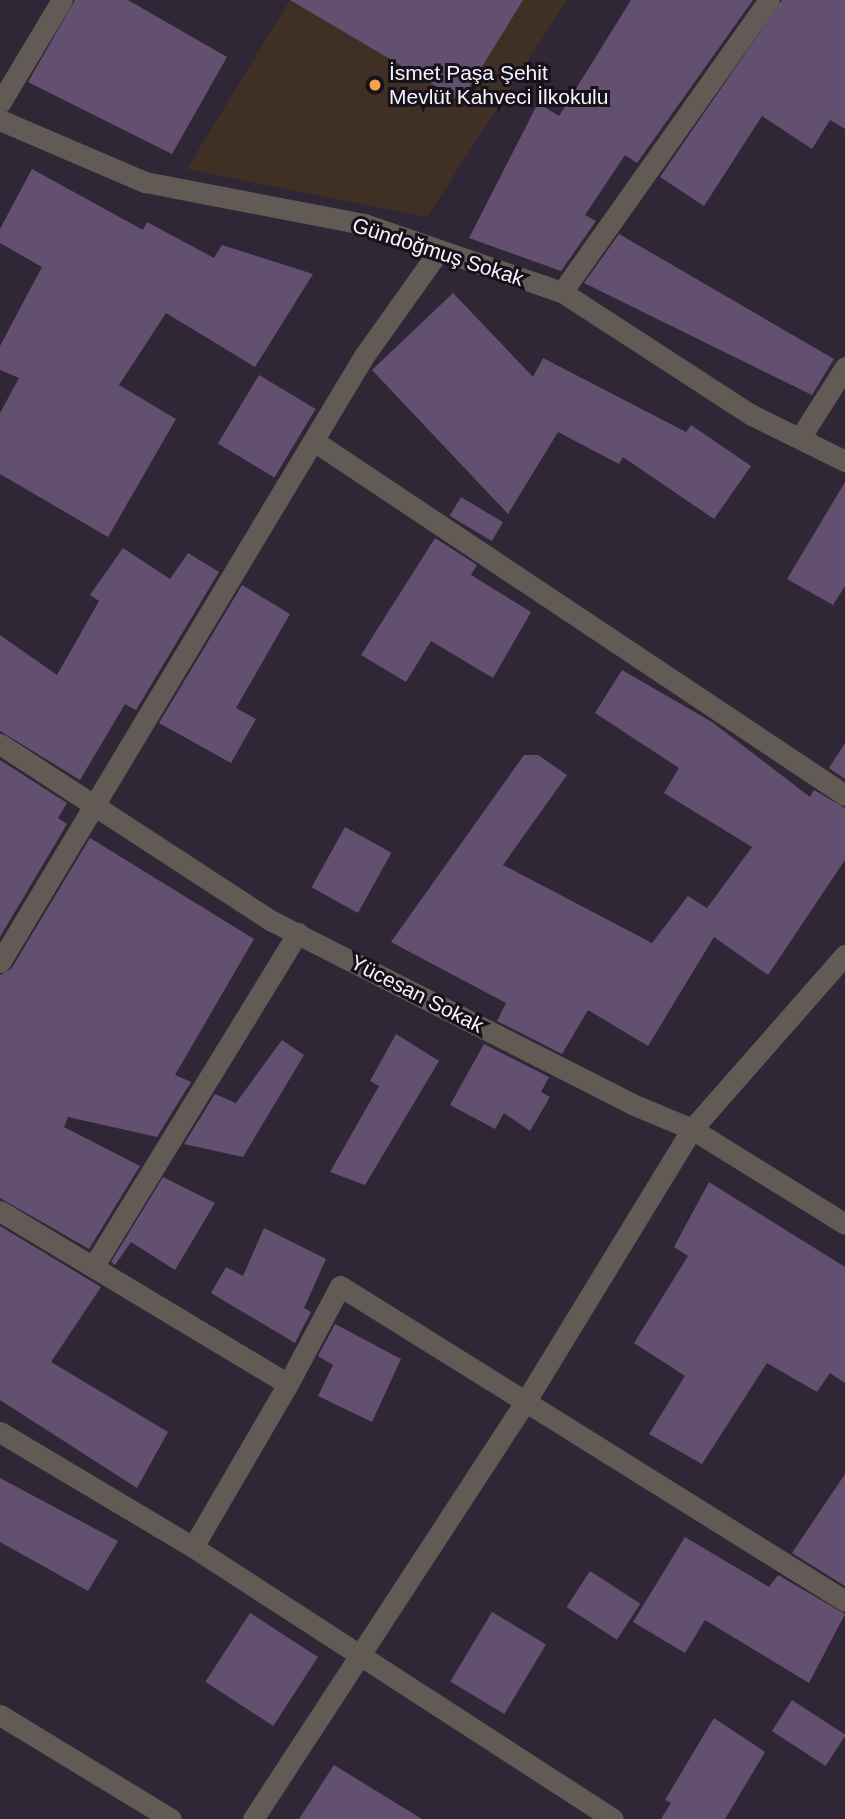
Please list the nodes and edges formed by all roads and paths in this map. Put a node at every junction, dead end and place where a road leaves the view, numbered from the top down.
1 (62, 0) edge
2 (769, 0) edge
3 (0, 103) edge
4 (0, 120) edge
5 (438, 252) junction
6 (562, 292) junction
7 (845, 367) edge
8 (800, 438) junction
9 (314, 442) junction
10 (845, 461) edge
11 (0, 744) edge
12 (845, 796) edge
13 (94, 805) junction
14 (298, 933) junction
15 (2, 954) edge
16 (845, 955) edge
17 (692, 1129) junction
18 (0, 1211) edge
19 (845, 1224) edge
20 (93, 1267) junction
21 (288, 1384) junction
22 (527, 1399) junction
23 (0, 1432) edge
24 (193, 1547) junction
25 (845, 1601) edge
26 (362, 1656) junction
27 (0, 1715) edge
28 (171, 1819) edge
29 (253, 1819) edge
30 (614, 1819) edge

1 - 3 street
2 - 6 street
4 - 5 street, Gündoğmuş Sokak
5 - 6 street, Gündoğmuş Sokak
5 - 9 street
6 - 8 street, Gündoğmuş Sokak
7 - 8 street
8 - 10 street, Gündoğmuş Sokak
9 - 12 street
9 - 13 street
11 - 13 street, Yücesan Sokak
13 - 14 street, Yücesan Sokak
13 - 15 street
14 - 17 street, Yücesan Sokak
14 - 20 street
16 - 17 street
17 - 19 street, Yücesan Sokak
17 - 22 street
18 - 20 street
20 - 21 street
21 - 22 street
21 - 24 street
22 - 25 street
22 - 26 street
23 - 24 street
24 - 26 street
26 - 29 street
26 - 30 street
27 - 28 street

